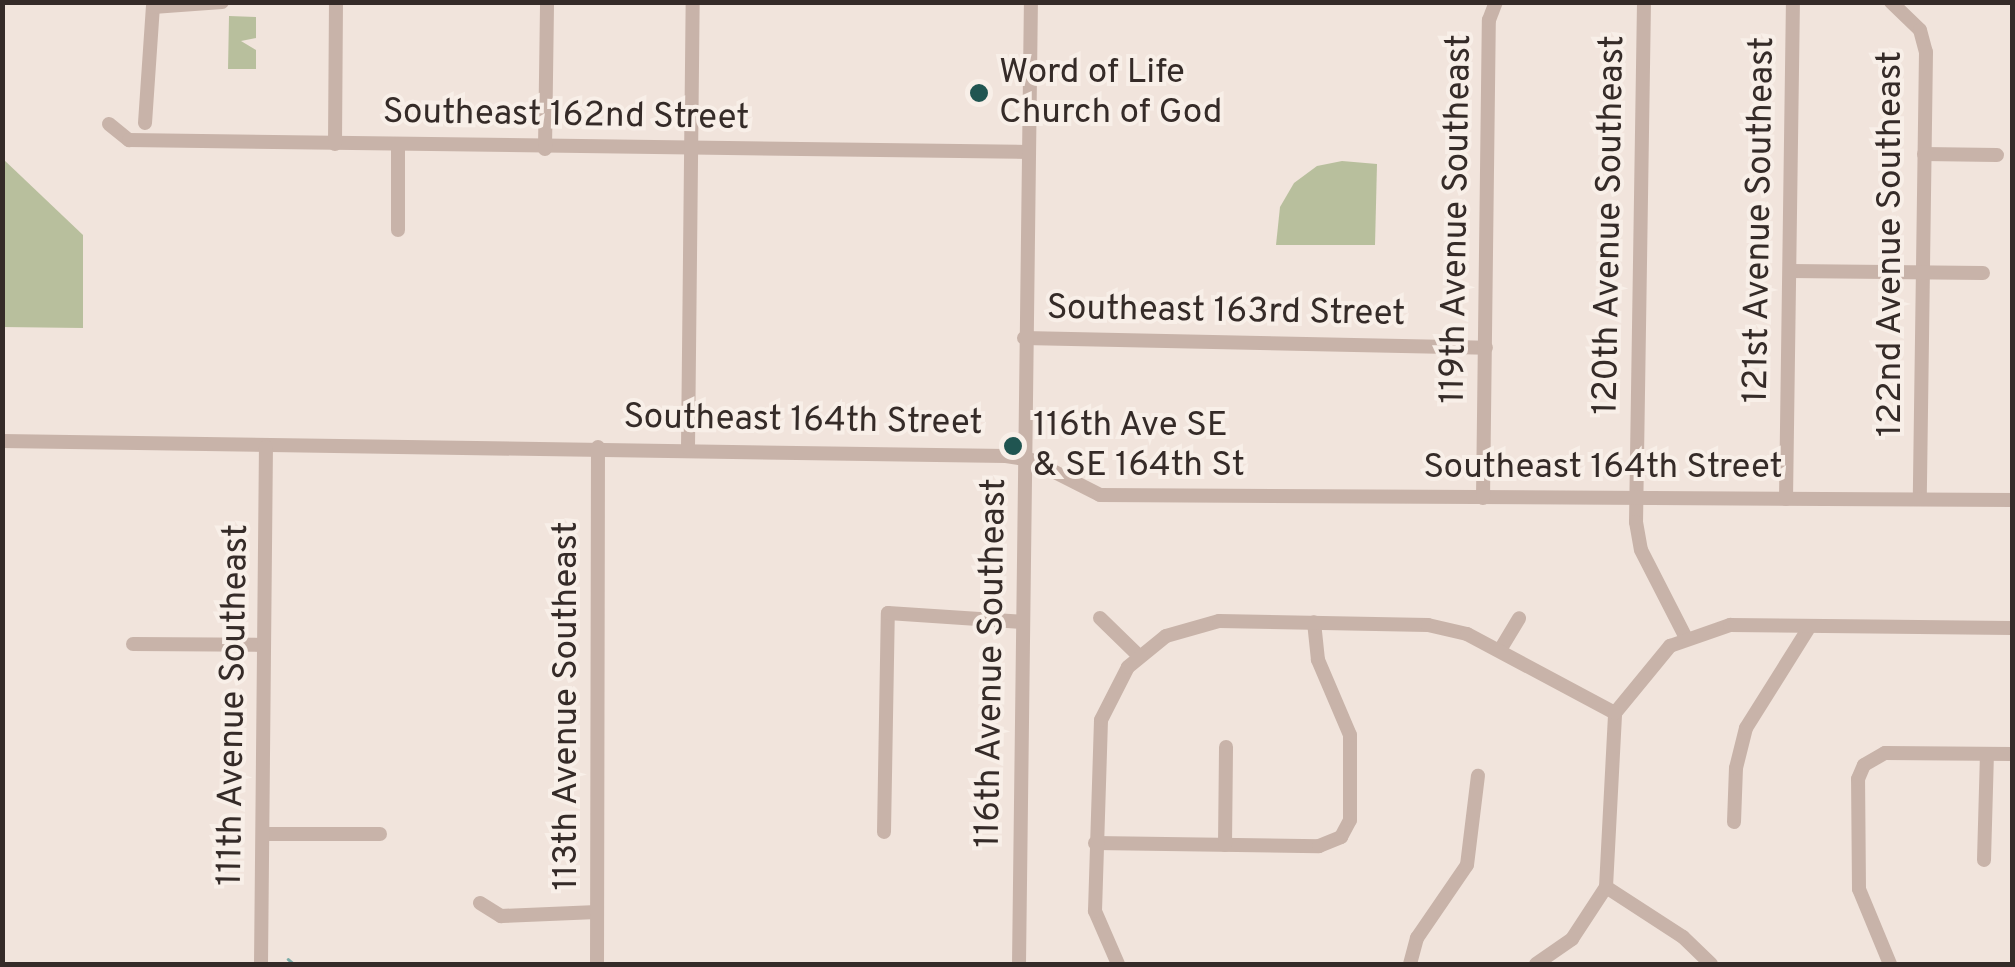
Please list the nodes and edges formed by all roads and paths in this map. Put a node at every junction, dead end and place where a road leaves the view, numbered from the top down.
1 (222, 2) edge
2 (336, 2) edge
3 (547, 2) edge
4 (693, 2) edge
5 (1030, 2) edge
6 (1496, 2) edge
7 (1644, 2) edge
8 (1793, 2) edge
9 (1891, 2) edge
10 (145, 123) dead end
11 (109, 124) dead end
12 (334, 144) junction
13 (398, 145) junction
14 (693, 148) junction
15 (544, 149) junction
16 (1028, 152) junction
17 (1924, 154) junction
18 (1998, 156) dead end
19 (398, 230) dead end
20 (1791, 272) junction
21 (1923, 272) junction
22 (1983, 273) dead end
23 (1024, 338) junction
24 (1486, 348) junction
25 (2, 441) edge
26 (266, 447) junction
27 (598, 448) junction
28 (688, 448) junction
29 (1024, 458) junction
30 (1483, 498) junction
31 (1786, 499) junction
32 (1920, 499) junction
33 (2012, 500) edge
34 (1636, 501) junction
35 (1100, 618) dead end
36 (1519, 618) dead end
37 (1022, 622) junction
38 (1314, 622) junction
39 (1810, 626) junction
40 (2012, 628) edge
41 (1686, 638) junction
42 (133, 644) dead end
43 (264, 645) junction
44 (1500, 650) junction
45 (1138, 656) junction
46 (1615, 713) junction
47 (1226, 747) dead end
48 (1987, 754) junction
49 (2012, 754) edge
50 (1478, 776) dead end
51 (1734, 822) dead end
52 (884, 832) dead end
53 (262, 834) junction
54 (380, 834) dead end
55 (1095, 844) junction
56 (1225, 845) junction
57 (1984, 860) dead end
58 (1606, 887) junction
59 (480, 903) dead end
60 (597, 912) junction
61 (1544, 963) edge
62 (261, 964) edge
63 (597, 964) edge
64 (1019, 964) edge
65 (1118, 964) edge
66 (1410, 964) edge
67 (1711, 964) edge
68 (1890, 964) edge

1 - 10 street
2 - 12 street
3 - 15 street
4 - 14 street
5 - 16 street, 116th Avenue Southeast
6 - 24 street, 119th Avenue Southeast
7 - 34 street, 120th Avenue Southeast
8 - 20 street, 121st Avenue Southeast
9 - 17 street, 122nd Avenue Southeast
11 - 12 street, Southeast 162nd Street
12 - 13 street, Southeast 162nd Street
13 - 15 street, Southeast 162nd Street
13 - 19 street
14 - 15 street, Southeast 162nd Street
14 - 16 street, Southeast 162nd Street
14 - 28 street
16 - 23 street, 116th Avenue Southeast
17 - 18 street
17 - 21 street, 122nd Avenue Southeast
20 - 21 street
20 - 31 street, 121st Avenue Southeast
21 - 22 street
21 - 32 street, 122nd Avenue Southeast
23 - 24 street, Southeast 163rd Street
23 - 29 street, 116th Avenue Southeast
24 - 30 street, 119th Avenue Southeast
25 - 26 street, Southeast 164th Street
26 - 27 street, Southeast 164th Street
26 - 43 street, 111th Avenue Southeast
27 - 28 street, Southeast 164th Street
27 - 60 street, 113th Avenue Southeast
28 - 29 street, Southeast 164th Street
29 - 30 street, Southeast 164th Street
29 - 37 street, 116th Avenue Southeast
30 - 34 street, Southeast 164th Street
31 - 32 street, Southeast 164th Street
31 - 34 street, Southeast 164th Street
32 - 33 street, Southeast 164th Street
34 - 41 street, 120th Avenue Southeast
35 - 45 street
36 - 44 street
37 - 52 street
37 - 64 street, 116th Avenue Southeast
38 - 44 street
38 - 45 street
38 - 56 street
39 - 40 street
39 - 41 street
39 - 51 street
41 - 46 street
42 - 43 street
43 - 53 street, 111th Avenue Southeast
44 - 46 street
45 - 55 street
46 - 58 street
47 - 56 street
48 - 49 street
48 - 57 street
48 - 68 street
50 - 66 street
53 - 54 street
53 - 62 street, 111th Avenue Southeast
55 - 56 street
55 - 65 street
58 - 61 street
58 - 67 street
59 - 60 street
60 - 63 street, 113th Avenue Southeast

